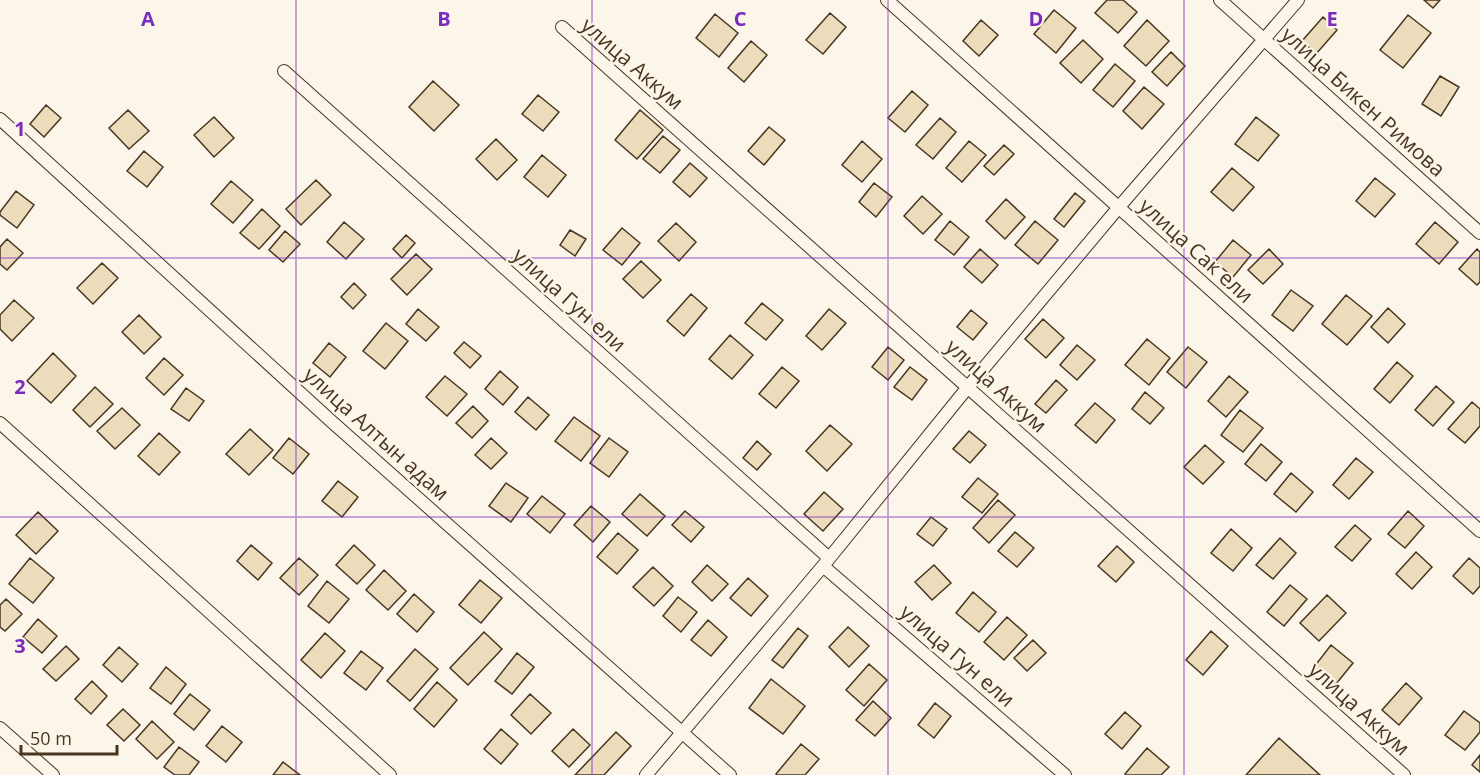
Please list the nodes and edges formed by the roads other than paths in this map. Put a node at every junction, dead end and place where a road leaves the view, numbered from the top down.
1 (887, 0) edge
2 (1220, 0) edge
3 (1298, 0) edge
4 (562, 27) dead end
5 (1264, 40) junction
6 (284, 71) dead end
7 (0, 119) edge
8 (1119, 207) junction
9 (1480, 233) edge
10 (968, 387) junction
11 (0, 423) edge
12 (1480, 531) edge
13 (826, 562) junction
14 (0, 728) edge
15 (682, 732) junction
16 (53, 775) edge
17 (390, 775) edge
18 (646, 775) edge
19 (730, 775) edge
20 (1065, 775) edge
21 (1404, 775) edge

1 - 8 street, улица Сак ели
2 - 5 street, улица Бикен Римова
3 - 5 street
4 - 10 street, улица Аккум
5 - 8 street
5 - 9 street, улица Бикен Римова
6 - 13 street, улица Гун ели
7 - 15 street, улица Алтын адам
8 - 10 street
8 - 12 street, улица Сак ели
10 - 13 street
10 - 21 street, улица Аккум
11 - 17 street
13 - 15 street
13 - 20 street, улица Гун ели
14 - 16 street
15 - 18 street
15 - 19 street, улица Алтын адам

